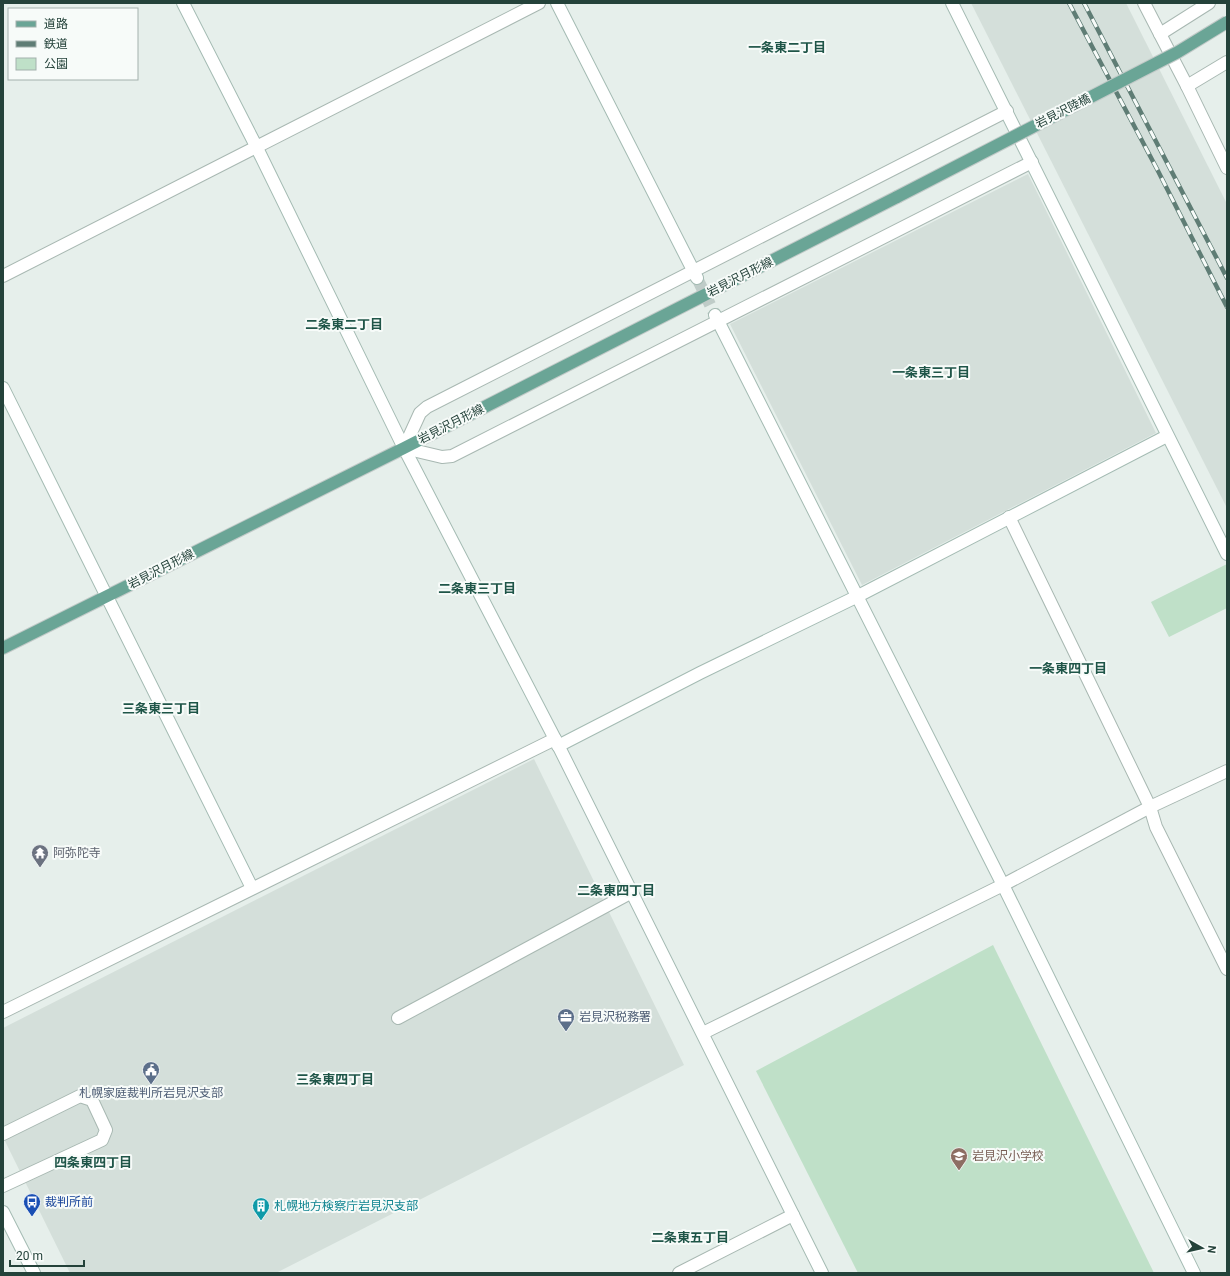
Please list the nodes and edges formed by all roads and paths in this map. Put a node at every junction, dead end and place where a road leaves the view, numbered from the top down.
1 (183, 3) edge
2 (539, 3) edge
3 (557, 3) edge
4 (952, 3) edge
5 (1144, 3) edge
6 (1209, 3) edge
7 (1227, 22) edge
8 (1160, 34) junction
9 (1227, 62) edge
10 (1186, 86) junction
11 (1007, 111) junction
12 (256, 146) junction
13 (1032, 162) junction
14 (1227, 168) edge
15 (897, 197) joint
16 (695, 275) junction
17 (3, 276) edge
18 (717, 318) junction
19 (3, 388) edge
20 (1167, 436) junction
21 (404, 448) junction
22 (1009, 518) junction
23 (1227, 554) edge
24 (858, 596) junction
25 (107, 597) junction
26 (3, 648) edge
27 (556, 743) junction
28 (1227, 771) edge
29 (1150, 807) junction
30 (1003, 885) junction
31 (252, 888) junction
32 (632, 892) junction
33 (1227, 969) edge
34 (3, 1012) edge
35 (398, 1018) dead end
36 (703, 1033) junction
37 (3, 1134) edge
38 (3, 1186) edge
39 (3, 1212) edge
40 (793, 1215) junction
41 (34, 1273) edge
42 (678, 1273) edge
43 (822, 1273) edge
44 (1194, 1273) edge

1 - 12 street
2 - 12 street
3 - 16 street
4 - 11 street
5 - 8 street
6 - 8 street
7 - 15 main road, 岩見沢陸橋, bridge
8 - 10 street
9 - 10 street
10 - 14 street
11 - 13 street
11 - 16 street
12 - 17 street
12 - 21 street
13 - 18 street
13 - 20 street
15 - 21 main road, 岩見沢月形線
16 - 21 street
18 - 21 street
18 - 24 street
19 - 25 street
20 - 22 street
20 - 23 street
21 - 25 main road, 岩見沢月形線
21 - 27 street
22 - 24 street
22 - 29 street
24 - 27 street
24 - 30 street
25 - 26 main road, 岩見沢月形線
25 - 31 street
27 - 31 street
27 - 32 street
28 - 29 street
29 - 30 street
29 - 33 street
30 - 36 street
30 - 44 street
31 - 34 street
32 - 35 street
32 - 36 street
36 - 40 street
37 - 38 street
39 - 41 street
40 - 42 street
40 - 43 street

